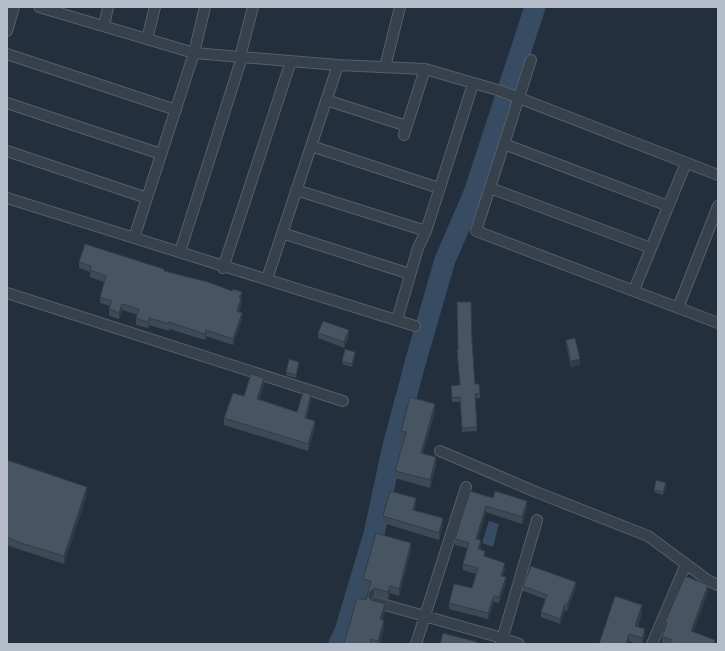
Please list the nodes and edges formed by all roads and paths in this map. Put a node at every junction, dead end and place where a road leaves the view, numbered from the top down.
1 (14, 7) edge
2 (39, 7) edge
3 (108, 7) edge
4 (155, 7) edge
5 (205, 7) edge
6 (253, 7) edge
7 (400, 7) edge
8 (104, 26) junction
9 (7, 31) edge
10 (147, 39) junction
11 (194, 53) junction
12 (7, 54) edge
13 (241, 57) junction
14 (531, 60) dead end
15 (291, 61) junction
16 (338, 65) junction
17 (385, 67) junction
18 (425, 69) junction
19 (473, 84) junction
20 (516, 97) junction
21 (326, 100) junction
22 (7, 103) edge
23 (176, 110) junction
24 (504, 144) junction
25 (311, 146) junction
26 (7, 151) edge
27 (161, 154) junction
28 (686, 162) junction
29 (718, 175) edge
30 (440, 188) junction
31 (490, 188) junction
32 (296, 190) junction
33 (7, 198) edge
34 (147, 198) junction
35 (668, 206) junction
36 (718, 206) edge
37 (426, 231) junction
38 (282, 233) junction
39 (134, 238) junction
40 (651, 248) junction
41 (180, 252) junction
42 (223, 267) junction
43 (410, 274) junction
44 (267, 279) junction
45 (634, 290) junction
46 (7, 293) edge
47 (678, 308) junction
48 (397, 320) junction
49 (718, 323) edge
50 (415, 326) dead end
51 (343, 402) dead end
52 (440, 451) dead end
53 (466, 487) dead end
54 (537, 520) dead end
55 (686, 564) junction
56 (718, 585) edge
57 (375, 602) edge
58 (424, 616) junction
59 (501, 641) edge
60 (416, 644) edge
61 (519, 644) edge
62 (652, 644) edge

1 - 9 street
2 - 8 street
3 - 8 street
4 - 10 street
5 - 11 street
6 - 13 street
7 - 17 street
8 - 10 street
10 - 11 street
11 - 13 street
11 - 23 street
12 - 23 street
13 - 15 street
13 - 41 street
14 - 20 street
15 - 16 street
15 - 42 street
16 - 17 street
16 - 21 street
17 - 18 street
18 - 19 street
18 - 21 street
19 - 20 street
19 - 30 street
20 - 24 street
20 - 28 street
21 - 25 street
22 - 27 street
23 - 27 street
24 - 31 street
24 - 35 street
25 - 30 street
25 - 32 street
26 - 34 street
27 - 34 street
28 - 29 street
28 - 35 street
30 - 37 street
31 - 40 street
31 - 45 street
32 - 37 street
32 - 38 street
33 - 39 street
34 - 39 street
35 - 40 street
36 - 47 street
37 - 43 street
38 - 43 street
38 - 44 street
39 - 41 street
40 - 45 street
41 - 42 street
42 - 44 street
43 - 48 street
44 - 48 street
45 - 47 street
46 - 51 street
47 - 49 street
48 - 50 street
52 - 55 street
53 - 58 street
54 - 59 street
55 - 56 street
55 - 62 street
57 - 58 street
58 - 59 street
58 - 60 street
59 - 61 street

